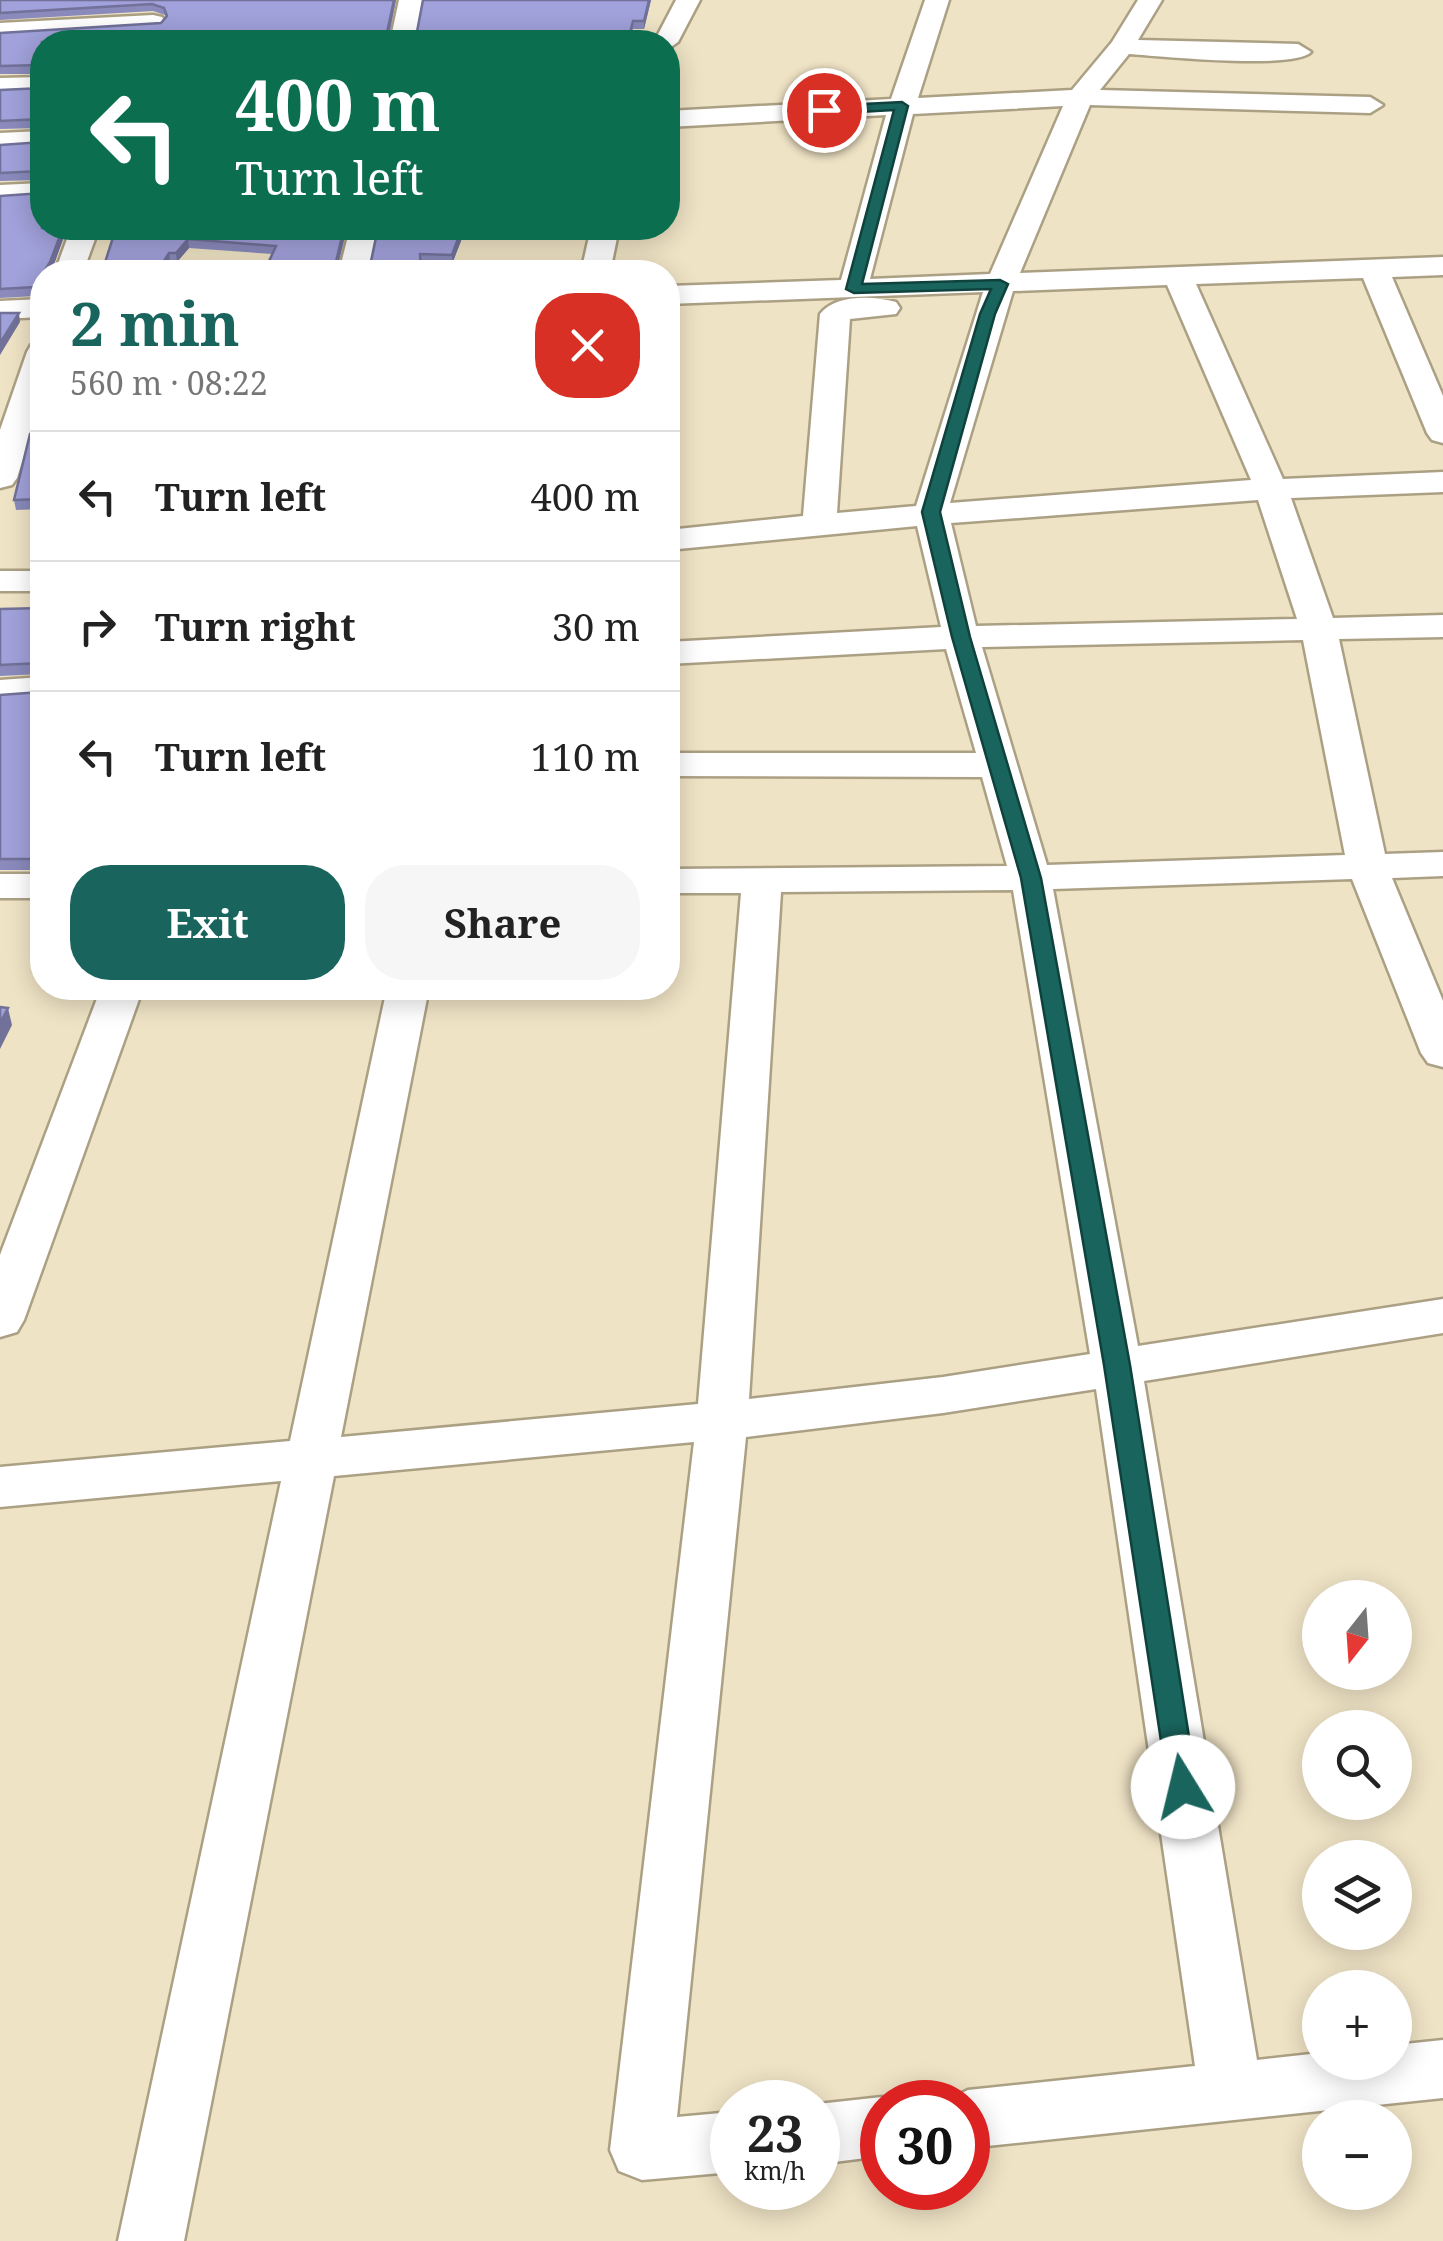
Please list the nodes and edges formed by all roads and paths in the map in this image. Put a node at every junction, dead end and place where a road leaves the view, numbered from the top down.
1 (411, 0) edge
2 (688, 0) edge
3 (937, 0) edge
4 (1150, 0) edge
5 (153, 21) edge
6 (0, 30) edge
7 (405, 30) edge
8 (672, 30) edge
9 (1122, 46) junction
10 (1298, 52) dead end
11 (30, 85) edge
12 (0, 86) edge
13 (1080, 97) junction
14 (1370, 105) dead end
15 (902, 106) junction
16 (680, 118) edge
17 (30, 140) edge
18 (0, 141) edge
19 (30, 192) edge
20 (0, 193) edge
21 (1443, 266) edge
22 (1374, 269) junction
23 (1178, 277) junction
24 (854, 289) junction
25 (680, 294) edge
26 (994, 299) junction
27 (30, 309) edge
28 (0, 310) edge
29 (30, 388) edge
30 (1443, 433) edge
31 (0, 478) edge
32 (1443, 482) edge
33 (1270, 487) junction
34 (931, 512) junction
35 (819, 524) junction
36 (680, 539) edge
37 (30, 580) edge
38 (0, 581) edge
39 (1443, 626) edge
40 (1318, 627) junction
41 (961, 637) junction
42 (680, 653) edge
43 (30, 689) edge
44 (0, 691) edge
45 (680, 765) edge
46 (998, 765) junction
47 (1443, 864) edge
48 (1368, 868) junction
49 (1031, 878) junction
50 (762, 880) junction
51 (680, 881) edge
52 (0, 886) edge
53 (30, 886) edge
54 (118, 1000) edge
55 (406, 1000) edge
56 (1443, 1053) edge
57 (1443, 1316) edge
58 (0, 1320) edge
59 (1117, 1365) junction
60 (722, 1421) junction
61 (314, 1457) junction
62 (0, 1487) edge
63 (1443, 2069) edge
64 (1231, 2094) junction
65 (990, 2117) edge
66 (710, 2144) edge
67 (151, 2241) edge

1 - 7 street
2 - 8 street
3 - 15 street
4 - 9 street
5 - 6 street
9 - 10 street
9 - 13 street
11 - 12 street
13 - 14 street
13 - 15 street
13 - 26 street
15 - 16 street
15 - 24 street
17 - 18 street
19 - 20 street
21 - 22 street
22 - 23 street
22 - 30 street
23 - 26 street
23 - 33 street
24 - 25 street
24 - 26 street
26 - 34 street
26 - 35 street
27 - 28 street
29 - 31 street
32 - 33 street
33 - 34 street
33 - 40 street
34 - 35 street
34 - 41 street
35 - 36 street
37 - 38 street
39 - 40 street
40 - 41 street
40 - 48 street
41 - 42 street
41 - 46 street
43 - 44 street
45 - 46 street
46 - 49 street
47 - 48 street
48 - 49 street
48 - 56 street
49 - 50 street
49 - 59 street
50 - 51 street
50 - 60 street
52 - 53 street
54 - 58 street
55 - 61 street
57 - 59 street
59 - 60 street
59 - 64 street
60 - 61 street
60 - 66 street
61 - 62 street
61 - 67 street
63 - 64 street
64 - 65 street

